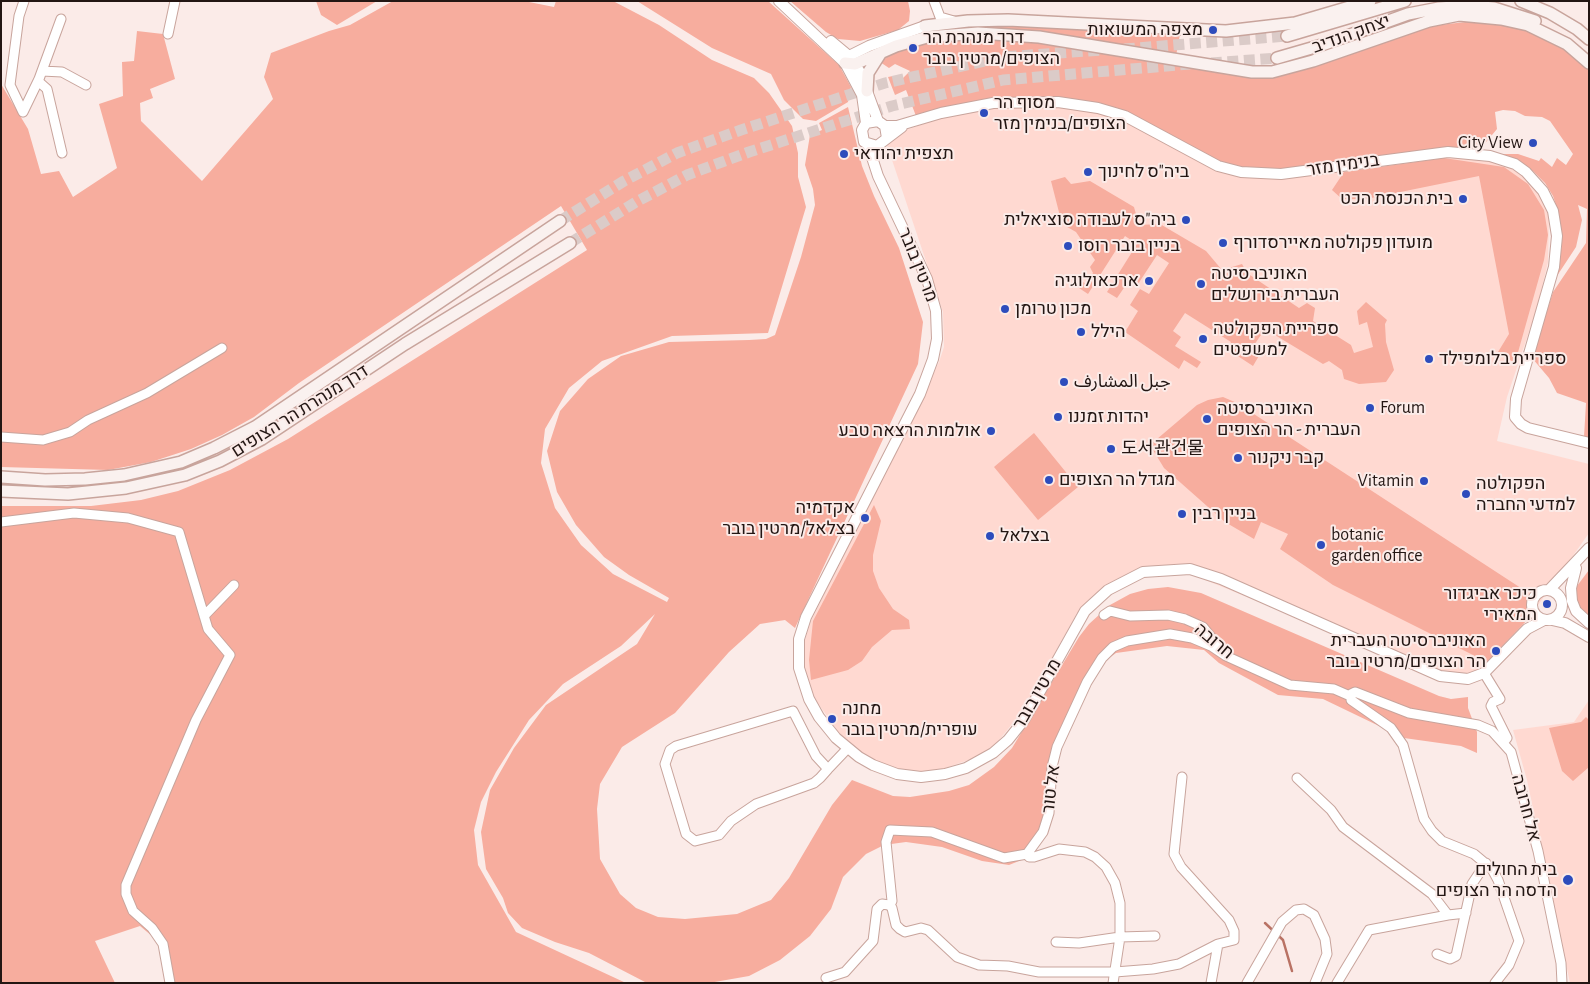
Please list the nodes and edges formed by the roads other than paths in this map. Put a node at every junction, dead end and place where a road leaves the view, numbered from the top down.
1 (24, 1) edge
2 (175, 1) edge
3 (779, 1) edge
4 (934, 1) edge
5 (1370, 1) edge
6 (1405, 1) edge
7 (1521, 1) edge
8 (1540, 1) edge
9 (61, 19) dead end
10 (959, 22) junction
11 (807, 26) junction
12 (925, 26) junction
13 (1577, 29) junction
14 (168, 34) dead end
15 (1287, 36) tunnel mouth
16 (1589, 39) edge
17 (835, 44) junction
18 (869, 46) junction
19 (886, 50) junction
20 (1277, 58) tunnel mouth
21 (1589, 59) edge
22 (850, 61) junction
23 (1589, 63) edge
24 (42, 72) junction
25 (38, 81) junction
26 (86, 85) dead end
27 (867, 91) junction
28 (866, 123) junction
29 (882, 123) junction
30 (910, 123) junction
31 (884, 141) junction
32 (868, 145) junction
33 (62, 153) dead end
34 (884, 187) junction
35 (560, 221) tunnel mouth
36 (570, 243) tunnel mouth
37 (222, 348) dead end
38 (1, 437) edge
39 (1589, 443) edge
40 (1, 477) edge
41 (1, 491) edge
42 (1, 522) edge
43 (1588, 549) edge
44 (1576, 568) junction
45 (234, 585) dead end
46 (1549, 590) junction
47 (1561, 599) junction
48 (1534, 613) junction
49 (1104, 615) dead end
50 (204, 616) junction
51 (1548, 620) junction
52 (1589, 623) edge
53 (1589, 637) edge
54 (1518, 638) junction
55 (1226, 656) junction
56 (1484, 673) junction
57 (1350, 696) junction
58 (1503, 743) junction
59 (848, 748) junction
60 (828, 769) junction
61 (1182, 777) dead end
62 (1297, 778) dead end
63 (1027, 854) junction
64 (1486, 862) junction
65 (890, 905) junction
66 (1466, 913) junction
67 (1448, 915) junction
68 (1155, 936) dead end
69 (1120, 937) junction
70 (1056, 942) dead end
71 (1218, 944) junction
72 (1437, 954) dead end
73 (1115, 972) junction
74 (826, 978) dead end
75 (170, 983) edge
76 (1113, 983) edge
77 (1211, 983) edge
78 (1248, 983) edge
79 (1316, 983) edge
80 (1337, 983) edge
81 (1495, 983) edge
82 (1562, 983) edge

1 - 25 street
2 - 14 street
3 - 11 street
4 - 10 street
4 - 12 street
5 - 10 main road
6 - 15 main road, יצחק הנדיב
7 - 13 main road
8 - 13 main road
9 - 24 street
10 - 12 main road
11 - 17 street
11 - 22 street
12 - 18 street
13 - 16 main road
17 - 18 street
17 - 22 street
18 - 22 street
19 - 22 main road
19 - 23 main road
19 - 27 main road
20 - 21 main road, יצחק הנדיב
22 - 27 street
22 - 28 street
24 - 25 street
24 - 26 street
25 - 33 street
27 - 29 street
28 - 29 street, בנימין מזר
28 - 32 street, מרטין בובר
29 - 30 street, בנימין מזר
29 - 31 street, מרטין בובר
30 - 31 street, בנימין מזר
30 - 39 street, בנימין מזר
31 - 32 street
31 - 34 street, מרטין בובר
32 - 34 street, מרטין בובר
34 - 59 street, מרטין בובר
35 - 40 main road, דרך מנהרת הר הצופים
36 - 41 main road, דרך מנהרת הר הצופים
37 - 38 street
42 - 50 street
43 - 44 street
43 - 46 street
44 - 47 street
44 - 52 street
45 - 50 street
46 - 47 street
46 - 48 street
47 - 51 street
47 - 52 street
48 - 51 street
48 - 54 street
49 - 55 street, חרובה
50 - 75 street
51 - 53 street
51 - 54 street
54 - 56 street
55 - 57 street, חרובה
55 - 63 street, אל טור
56 - 58 street
56 - 59 street, מרטין בובר
57 - 58 street
57 - 64 street
58 - 82 street, אל חרובה
59 - 60 street
60 - 60 street
61 - 71 street
62 - 67 street
63 - 65 street
63 - 69 street
64 - 66 street
64 - 81 street
65 - 73 street
65 - 74 street
66 - 67 street
66 - 72 street
67 - 80 street
68 - 69 street
69 - 70 street
69 - 73 street
71 - 73 street
71 - 77 street
73 - 76 street
78 - 79 street

